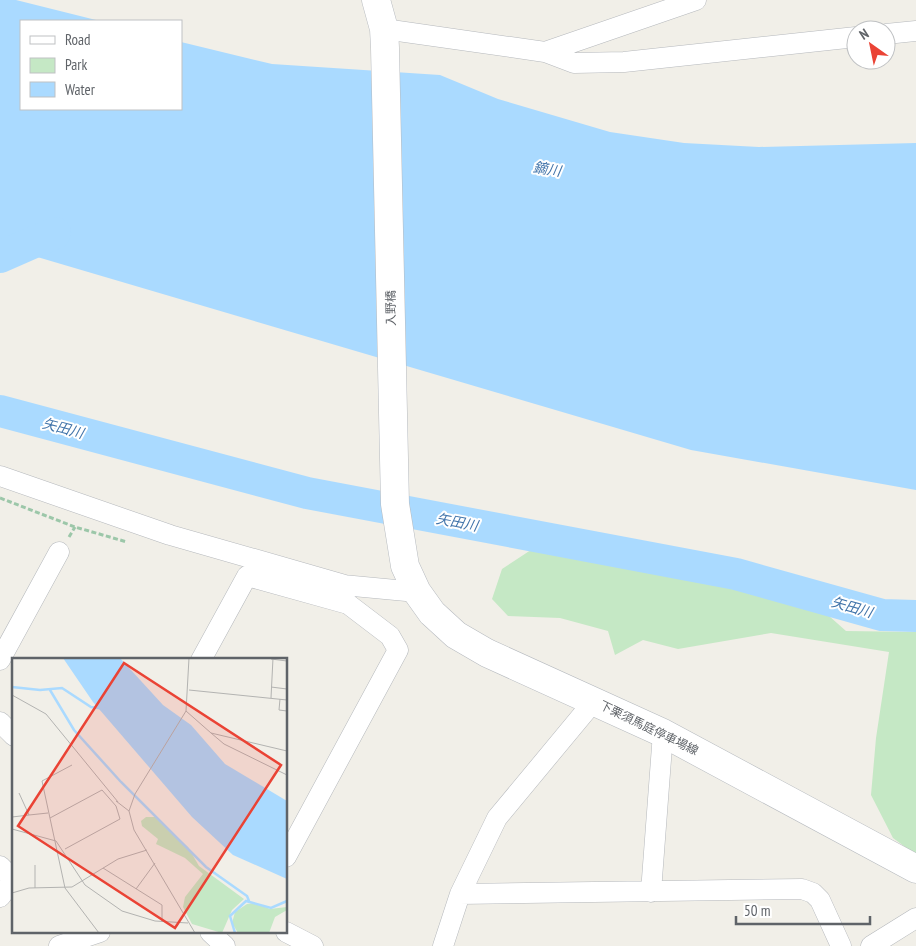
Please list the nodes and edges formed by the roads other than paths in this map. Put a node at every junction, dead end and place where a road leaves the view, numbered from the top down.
1 (376, 0) edge
2 (696, 0) edge
3 (916, 31) edge
4 (896, 33) edge
5 (385, 38) junction
6 (846, 38) edge
7 (545, 52) junction
8 (0, 476) edge
9 (58, 552) dead end
10 (405, 566) joint
11 (247, 576) junction
12 (345, 585) junction
13 (417, 592) junction
14 (202, 658) edge
15 (0, 660) edge
16 (594, 701) junction
17 (0, 722) edge
18 (663, 733) junction
19 (12, 734) edge
20 (288, 853) edge
21 (0, 866) edge
22 (916, 868) edge
23 (12, 874) edge
24 (12, 882) edge
25 (651, 892) junction
26 (460, 894) junction
27 (0, 897) edge
28 (916, 918) edge
29 (288, 933) edge
30 (94, 934) edge
31 (212, 934) edge
32 (59, 946) edge
33 (225, 946) edge
34 (313, 946) edge
35 (443, 946) edge
36 (841, 946) edge
37 (871, 946) edge

1 - 5 main road
2 - 7 street
3 - 4 street
5 - 7 street
5 - 10 main road, 入野橋
6 - 7 street
8 - 12 street
9 - 15 street
10 - 13 main road, 下栗須馬庭停車場線
11 - 12 street
11 - 14 street
11 - 20 street
12 - 13 street
13 - 16 main road, 下栗須馬庭停車場線
16 - 18 main road, 下栗須馬庭停車場線
16 - 26 street
17 - 19 street
18 - 22 main road, 下栗須馬庭停車場線
18 - 25 street
21 - 23 street
24 - 27 street
25 - 26 street
25 - 36 street
26 - 35 street
28 - 37 street
29 - 34 street
30 - 32 street
31 - 33 street

